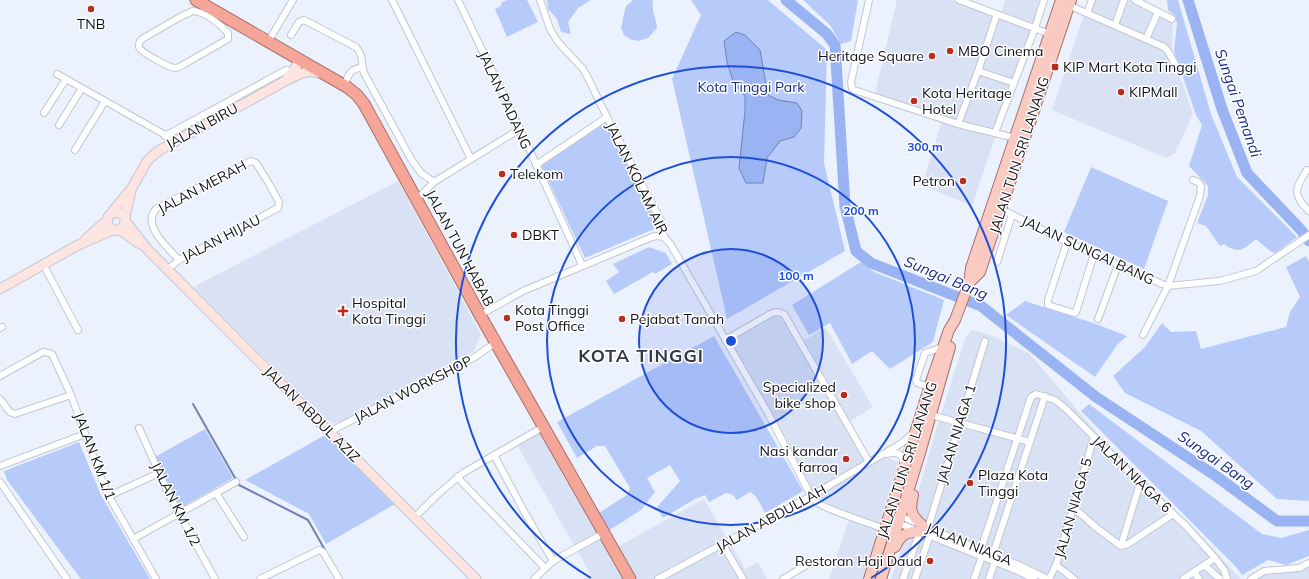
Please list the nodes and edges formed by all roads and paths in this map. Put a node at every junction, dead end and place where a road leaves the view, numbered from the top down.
1 (196, 0) edge
2 (293, 0) edge
3 (392, 0) edge
4 (458, 0) edge
5 (540, 0) edge
6 (869, 0) edge
7 (959, 0) edge
8 (980, 0) edge
9 (1044, 0) edge
10 (1092, 0) edge
11 (1124, 0) edge
12 (1135, 0) edge
13 (1065, 2) edge
14 (978, 7) junction
15 (1158, 12) junction
16 (1087, 13) junction
17 (997, 14) junction
18 (1172, 19) dead end
19 (221, 20) junction
20 (1115, 25) junction
21 (1035, 28) junction
22 (1050, 34) junction
23 (291, 35) dead end
24 (1146, 39) junction
25 (268, 42) junction
26 (296, 58) junction
27 (1176, 66) dead end
28 (362, 67) junction
29 (978, 71) junction
30 (293, 72) junction
31 (57, 74) dead end
32 (324, 74) junction
33 (66, 79) junction
34 (286, 80) junction
35 (1014, 83) junction
36 (344, 86) junction
37 (82, 88) junction
38 (106, 101) junction
39 (44, 113) dead end
40 (607, 117) junction
41 (958, 124) junction
42 (59, 125) dead end
43 (520, 129) junction
44 (995, 132) junction
45 (165, 136) junction
46 (1015, 138) junction
47 (176, 141) junction
48 (76, 150) dead end
49 (472, 159) junction
50 (536, 164) junction
51 (1307, 170) dead end
52 (1193, 180) dead end
53 (434, 182) junction
54 (132, 188) junction
55 (417, 199) junction
56 (1001, 209) junction
57 (277, 210) joint
58 (1309, 211) edge
59 (1012, 215) junction
60 (110, 217) junction
61 (125, 219) junction
62 (116, 230) junction
63 (1309, 235) edge
64 (664, 237) junction
65 (1067, 242) junction
66 (78, 245) junction
67 (147, 249) junction
68 (1094, 254) junction
69 (179, 260) junction
70 (997, 262) dead end
71 (42, 264) junction
72 (582, 265) junction
73 (1118, 265) junction
74 (168, 270) junction
75 (969, 282) junction
76 (1168, 286) junction
77 (0, 289) edge
78 (480, 315) junction
79 (1098, 319) dead end
80 (955, 320) junction
81 (78, 330) dead end
82 (1143, 335) dead end
83 (725, 340) junction
84 (984, 341) dead end
85 (495, 343) junction
86 (943, 347) junction
87 (0, 376) edge
88 (930, 387) junction
89 (71, 395) junction
90 (1045, 396) junction
91 (0, 399) edge
92 (931, 415) junction
93 (960, 423) junction
94 (918, 426) junction
95 (543, 427) junction
96 (139, 428) dead end
97 (329, 432) junction
98 (86, 434) junction
99 (1094, 437) junction
100 (1018, 438) junction
101 (1030, 442) junction
102 (920, 453) junction
103 (882, 454) junction
104 (494, 456) junction
105 (869, 462) junction
106 (0, 466) edge
107 (159, 473) junction
108 (902, 475) junction
109 (458, 477) junction
110 (236, 482) dead end
111 (1140, 483) junction
112 (1, 485) edge
113 (216, 493) junction
114 (109, 496) junction
115 (811, 496) junction
116 (1073, 507) junction
117 (179, 514) junction
118 (1173, 514) junction
119 (415, 517) junction
120 (888, 520) junction
121 (898, 524) junction
122 (923, 528) junction
123 (604, 533) junction
124 (930, 535) junction
125 (244, 537) dead end
126 (133, 540) junction
127 (723, 545) junction
128 (1121, 546) junction
129 (981, 549) junction
130 (993, 554) junction
131 (982, 556) junction
132 (1215, 558) junction
133 (553, 561) junction
134 (995, 562) junction
135 (810, 563) dead end
136 (1309, 563) edge
137 (885, 565) junction
138 (1056, 565) junction
139 (1204, 565) junction
140 (545, 568) junction
141 (1194, 572) junction
142 (67, 579) edge
143 (156, 579) edge
144 (215, 579) edge
145 (260, 579) edge
146 (339, 579) edge
147 (476, 579) edge
148 (534, 579) edge
149 (630, 579) edge
150 (658, 579) edge
151 (743, 579) edge
152 (783, 579) edge
153 (869, 579) edge
154 (881, 579) edge
155 (903, 579) edge
156 (916, 579) edge
157 (974, 579) edge
158 (989, 579) edge
159 (1034, 579) edge
160 (1048, 579) edge
161 (1074, 579) edge
162 (1183, 579) edge
163 (1199, 579) edge
164 (1220, 579) edge
165 (1228, 579) edge
166 (1251, 579) edge

1 - 19 highway, JALAN TUN HABAB
2 - 25 street
3 - 49 street
4 - 43 street, JALAN PADANG
5 - 40 street, JALAN KOLAM AIR
6 - 41 street
7 - 14 street
8 - 14 street
9 - 21 street
10 - 16 street
11 - 20 street
12 - 15 street
13 - 16 street
13 - 22 main road, JALAN TUN SRI LANANG
13 - 56 main road, JALAN TUN SRI LANANG
14 - 17 street
15 - 18 street
15 - 24 street
16 - 20 street
17 - 21 street
17 - 29 street
19 - 19 street
19 - 25 highway, JALAN TUN HABAB
20 - 24 street
21 - 22 street
21 - 35 street
22 - 46 main road, JALAN TUN SRI LANANG
23 - 28 street
24 - 27 street
25 - 26 highway, JALAN TUN HABAB
26 - 30 street, JALAN BIRU
26 - 32 highway, JALAN TUN HABAB
28 - 36 street
28 - 53 street
29 - 35 street
29 - 41 street
30 - 34 street, JALAN BIRU
30 - 45 street
31 - 33 street
32 - 34 street, JALAN BIRU
32 - 36 highway, JALAN TUN HABAB
33 - 37 street
33 - 39 street
34 - 47 street, JALAN BIRU
35 - 44 street
36 - 55 highway, JALAN TUN HABAB
37 - 38 street
37 - 42 street
38 - 45 street
38 - 48 street
40 - 50 street
40 - 64 street, JALAN KOLAM AIR
41 - 44 street
43 - 49 street
43 - 50 street, JALAN PADANG
44 - 46 street
45 - 47 street
46 - 75 main road, JALAN TUN SRI LANANG
47 - 54 street, JALAN BIRU
49 - 53 street
50 - 72 street, JALAN PADANG
51 - 58 street
52 - 76 street
53 - 55 street
54 - 60 street, JALAN BIRU
54 - 61 street, JALAN BIRU
55 - 78 highway, JALAN TUN HABAB
56 - 59 street, JALAN SUNGAI BANG
56 - 75 main road, JALAN TUN SRI LANANG
57 - 69 street, JALAN HIJAU
57 - 69 street, JALAN MERAH
59 - 65 street, JALAN SUNGAI BANG
59 - 70 street
60 - 61 street
60 - 62 street
60 - 66 street, JALAN BIRU
61 - 62 street
61 - 67 street
62 - 66 street
62 - 67 street
63 - 76 street, JALAN SUNGAI BANG
64 - 72 street
64 - 83 street, JALAN KOLAM AIR
65 - 68 street, JALAN SUNGAI BANG
65 - 68 street
66 - 71 street
67 - 74 street, JALAN ABDUL AZIZ
68 - 73 street, JALAN SUNGAI BANG
69 - 74 street, JALAN HIJAU
71 - 77 street
71 - 81 street
72 - 78 street
73 - 76 street, JALAN SUNGAI BANG
73 - 79 street
74 - 97 street, JALAN ABDUL AZIZ
75 - 80 main road, JALAN TUN SRI LANANG
76 - 82 street
78 - 85 highway, JALAN TUN HABAB
80 - 86 main road, JALAN TUN SRI LANANG
80 - 92 main road, JALAN TUN SRI LANANG
83 - 105 street
83 - 115 street, JALAN KOLAM AIR
84 - 93 street, JALAN NIAGA 1
85 - 95 highway, JALAN TUN HABAB
85 - 97 street, JALAN WORKSHOP
86 - 88 main road, JALAN TUN SRI LANANG
86 - 88 street
87 - 89 street, JALAN KM 1/1
88 - 94 main road, JALAN TUN SRI LANANG
89 - 91 street
89 - 98 street, JALAN KM 1/1
90 - 99 street, JALAN NIAGA 6
90 - 100 street
90 - 101 street
92 - 93 street
92 - 102 main road, JALAN TUN SRI LANANG
93 - 100 street
93 - 122 street, JALAN NIAGA 1
94 - 103 street, JALAN ABDULLAH
94 - 108 main road, JALAN TUN SRI LANANG
95 - 104 street
95 - 123 highway, JALAN TUN HABAB
96 - 107 street, JALAN KM 1/2
97 - 119 street, JALAN ABDUL AZIZ
98 - 106 street
98 - 114 street, JALAN KM 1/1
99 - 111 street, JALAN NIAGA 6
99 - 116 street, JALAN NIAGA 5
100 - 101 street
100 - 129 street
101 - 130 street
102 - 121 main road, JALAN TUN SRI LANANG
102 - 122 main road
103 - 105 street, JALAN ABDULLAH
103 - 108 street
104 - 109 street
104 - 133 street
105 - 115 street, JALAN ABDULLAH
107 - 114 street
107 - 117 street, JALAN KM 1/2
108 - 120 main road, JALAN TUN SRI LANANG
109 - 119 street
109 - 140 street
110 - 113 street
111 - 118 street, JALAN NIAGA 6
111 - 128 street
112 - 142 street
113 - 117 street
113 - 125 street
114 - 126 street, JALAN KM 1/1
115 - 120 street, JALAN KOLAM AIR
115 - 127 street, JALAN ABDULLAH
116 - 128 street
116 - 138 street, JALAN NIAGA 5
117 - 126 street
117 - 144 street, JALAN KM 1/2
118 - 128 street
118 - 132 street, JALAN NIAGA 6
119 - 147 street, JALAN ABDUL AZIZ
120 - 121 street, JALAN NIAGA
120 - 121 street
120 - 153 main road, JALAN TUN SRI LANANG
121 - 122 street, JALAN NIAGA
121 - 137 main road, JALAN TUN SRI LANANG
122 - 124 street, JALAN NIAGA
122 - 129 street, JALAN NIAGA
122 - 137 main road
122 - 155 street, JALAN NIAGA 1
123 - 133 street
123 - 149 highway, JALAN TUN HABAB
124 - 131 street, JALAN NIAGA
124 - 156 street
126 - 143 street, JALAN KM 1/1
127 - 150 street, JALAN ABDULLAH
127 - 151 street
129 - 130 street, JALAN NIAGA
130 - 160 street, JALAN NIAGA
131 - 134 street, JALAN NIAGA
131 - 157 street
132 - 139 street
132 - 165 street, JALAN NIAGA 6
133 - 140 street
134 - 158 street
134 - 159 street, JALAN NIAGA
135 - 152 street
136 - 166 street
137 - 154 main road, JALAN TUN SRI LANANG
138 - 160 street, JALAN NIAGA 5
138 - 161 street
139 - 141 street
139 - 164 street
140 - 148 street
141 - 162 street
141 - 163 street
145 - 146 street

